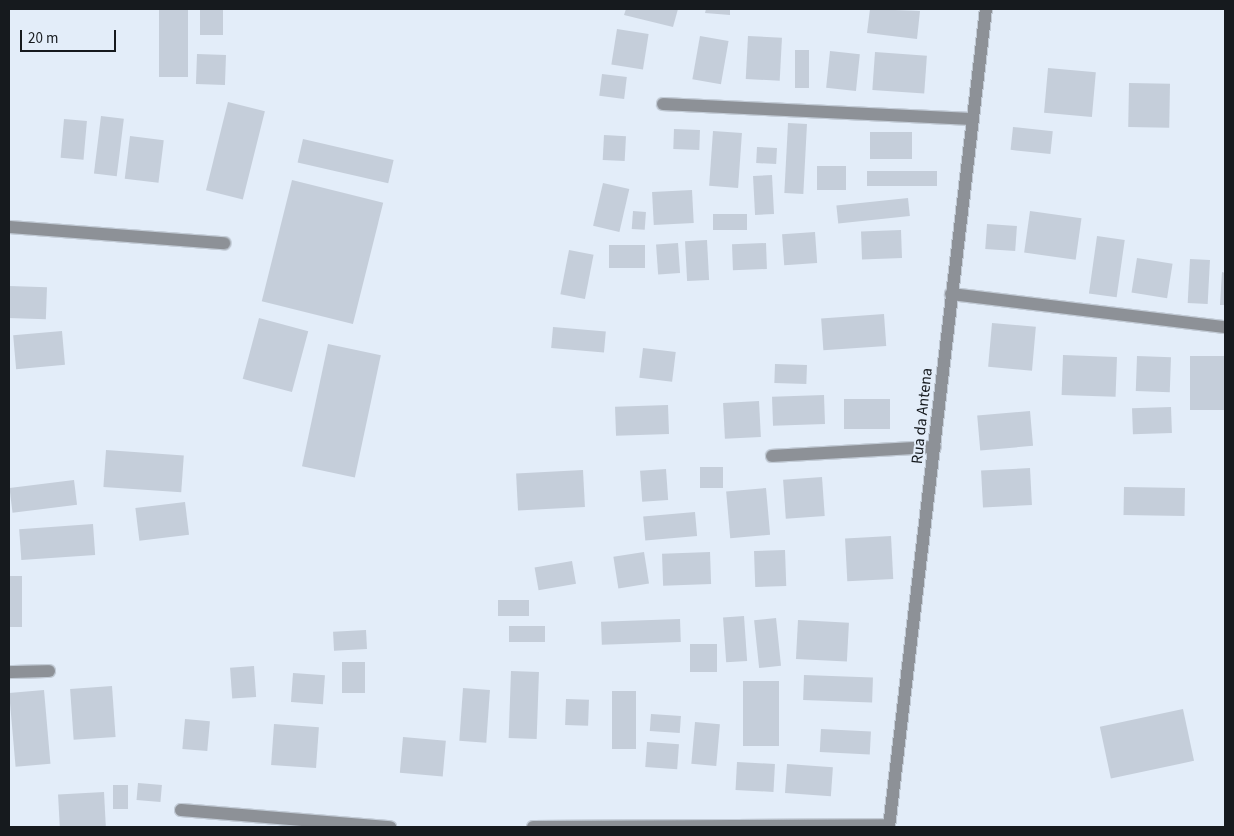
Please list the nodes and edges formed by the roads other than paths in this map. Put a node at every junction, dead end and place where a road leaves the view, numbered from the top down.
1 (986, 9) edge
2 (663, 104) dead end
3 (970, 119) junction
4 (9, 227) edge
5 (224, 243) dead end
6 (951, 294) junction
7 (1225, 327) edge
8 (935, 447) junction
9 (772, 456) dead end
10 (49, 671) dead end
11 (9, 672) edge
12 (181, 810) dead end
13 (889, 826) edge
14 (390, 827) edge
15 (533, 827) edge

1 - 3 street, Rua da Antena
2 - 3 street
3 - 6 street, Rua da Antena
4 - 5 street
6 - 7 street
6 - 8 street, Rua da Antena
8 - 9 street
8 - 13 street, Rua da Antena
10 - 11 street
12 - 14 street
13 - 15 street

